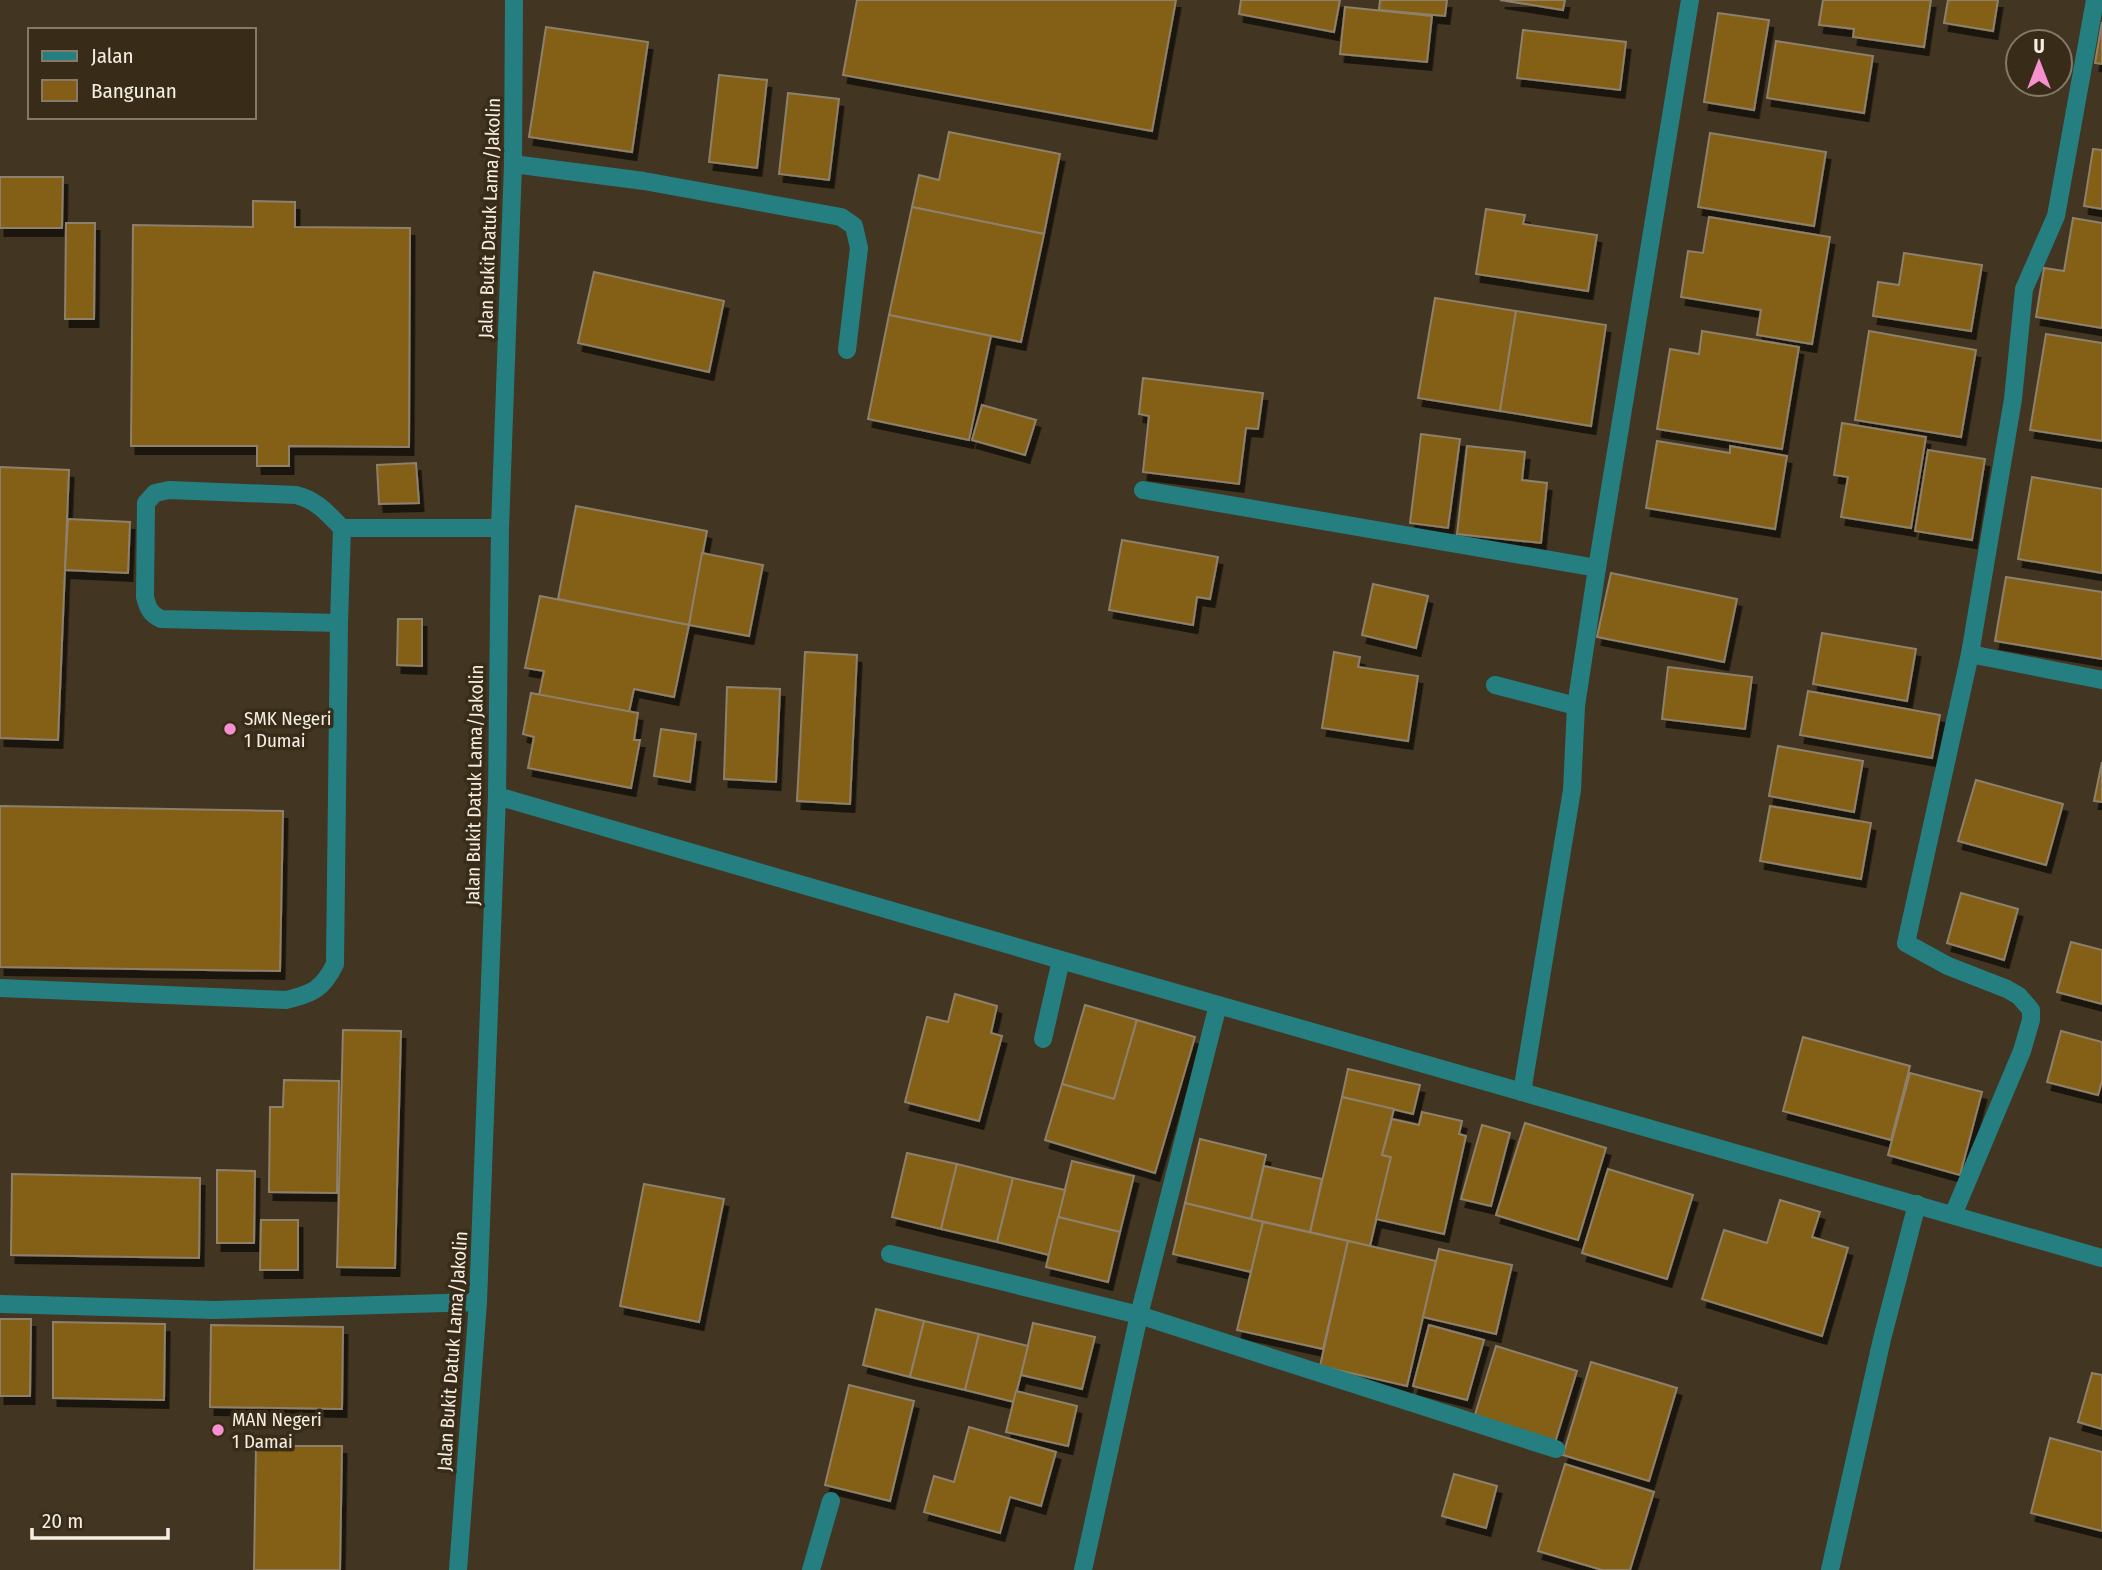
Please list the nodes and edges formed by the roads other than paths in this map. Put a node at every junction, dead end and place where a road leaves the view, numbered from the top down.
1 (513, 0) edge
2 (1690, 0) edge
3 (2095, 0) edge
4 (513, 164) junction
5 (847, 349) dead end
6 (1143, 490) dead end
7 (342, 528) junction
8 (500, 528) junction
9 (1597, 568) junction
10 (339, 623) junction
11 (1970, 654) junction
12 (2102, 680) edge
13 (1495, 685) dead end
14 (1576, 706) junction
15 (497, 796) junction
16 (1061, 960) junction
17 (0, 988) edge
18 (1218, 1005) junction
19 (1043, 1039) dead end
20 (1522, 1092) junction
21 (1917, 1204) junction
22 (1953, 1215) junction
23 (890, 1254) dead end
24 (2102, 1258) edge
25 (478, 1302) junction
26 (0, 1304) edge
27 (1139, 1315) junction
28 (1556, 1448) dead end
29 (831, 1501) dead end
30 (458, 1570) edge
31 (811, 1570) edge
32 (1083, 1570) edge
33 (1830, 1570) edge

1 - 4 street, Jalan Bukit Datuk Lama/Jakolin
2 - 9 street
3 - 11 street
4 - 5 street
4 - 8 street, Jalan Bukit Datuk Lama/Jakolin
6 - 9 street
7 - 8 street
7 - 10 street
7 - 10 street
8 - 15 street, Jalan Bukit Datuk Lama/Jakolin
9 - 14 street
10 - 17 street
11 - 12 street
11 - 22 street
13 - 14 street
14 - 20 street
15 - 16 street
15 - 25 street, Jalan Bukit Datuk Lama/Jakolin
16 - 18 street
16 - 19 street
18 - 20 street
18 - 27 street
20 - 21 street
21 - 22 street
21 - 33 street
22 - 24 street
23 - 27 street
25 - 26 street
25 - 30 street, Jalan Bukit Datuk Lama/Jakolin
27 - 28 street
27 - 32 street
29 - 31 street

